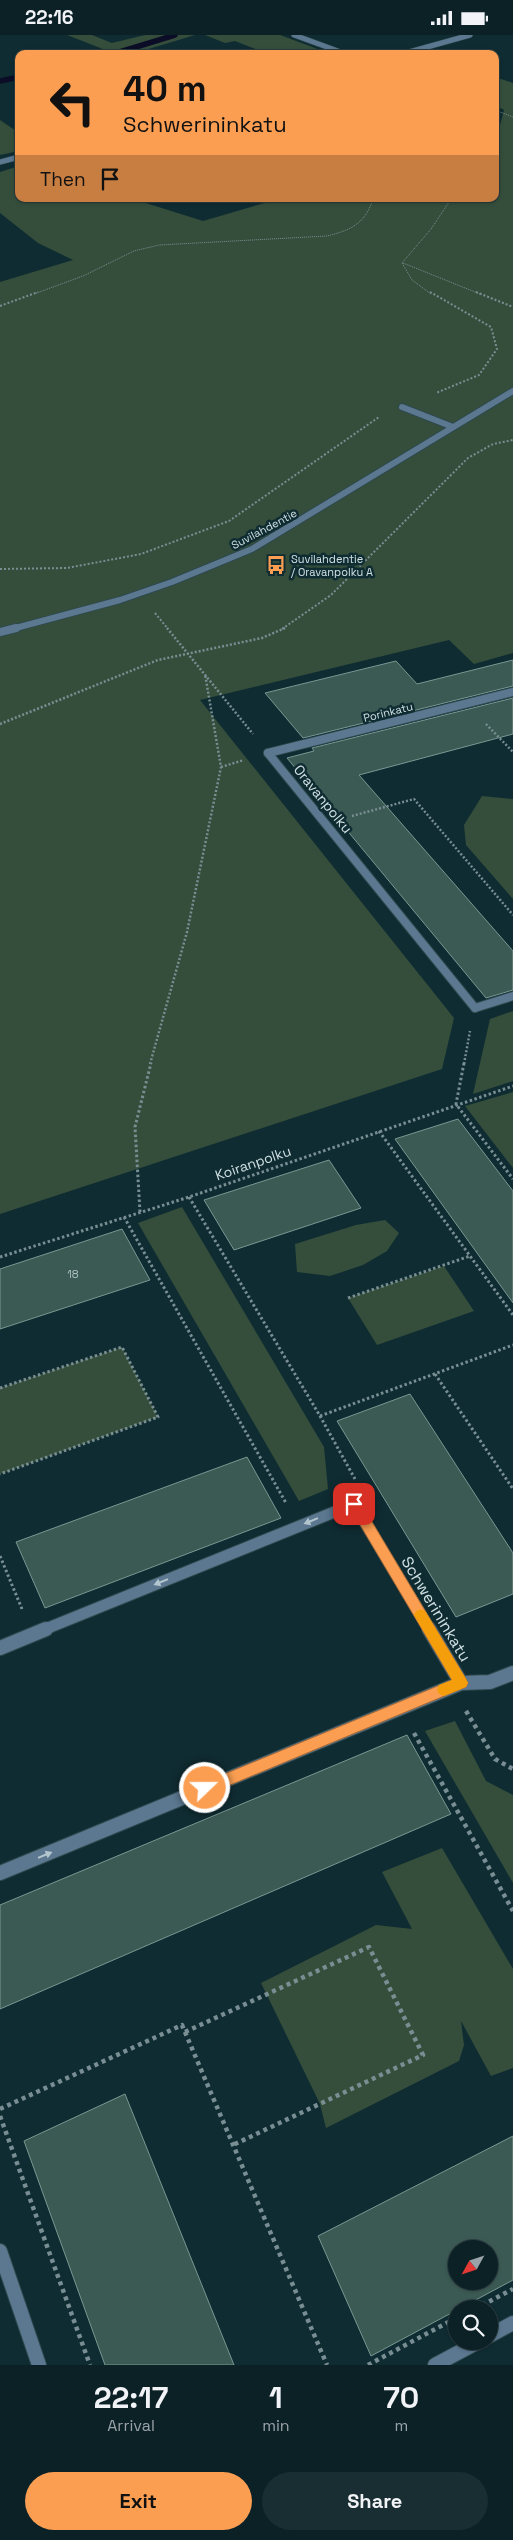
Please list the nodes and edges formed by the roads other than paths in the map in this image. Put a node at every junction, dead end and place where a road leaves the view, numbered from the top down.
1 (294, 35) edge
2 (470, 35) edge
3 (335, 50) edge
4 (416, 50) edge
5 (15, 158) edge
6 (0, 162) edge
7 (513, 391) edge
8 (402, 407) road end
9 (454, 427) junction
10 (0, 632) edge
11 (513, 692) edge
12 (268, 753) joint
13 (513, 996) edge
14 (0, 1648) edge
15 (513, 1673) edge
16 (456, 1685) junction
17 (0, 1873) edge
18 (0, 2251) edge
19 (513, 2323) edge
20 (498, 2331) edge
21 (463, 2350) edge
22 (38, 2365) edge
23 (435, 2365) edge

1 - 3 street
2 - 4 street
5 - 6 street
7 - 9 street, Suvilahdentie
8 - 9 street
9 - 10 street, Suvilahdentie
11 - 12 street, Porinkatu
12 - 13 street, Oravanpolku
16 -> 14 street, Schwerininkatu
15 - 16 street
17 -> 16 street
18 - 22 street
19 - 20 street
21 - 23 street

